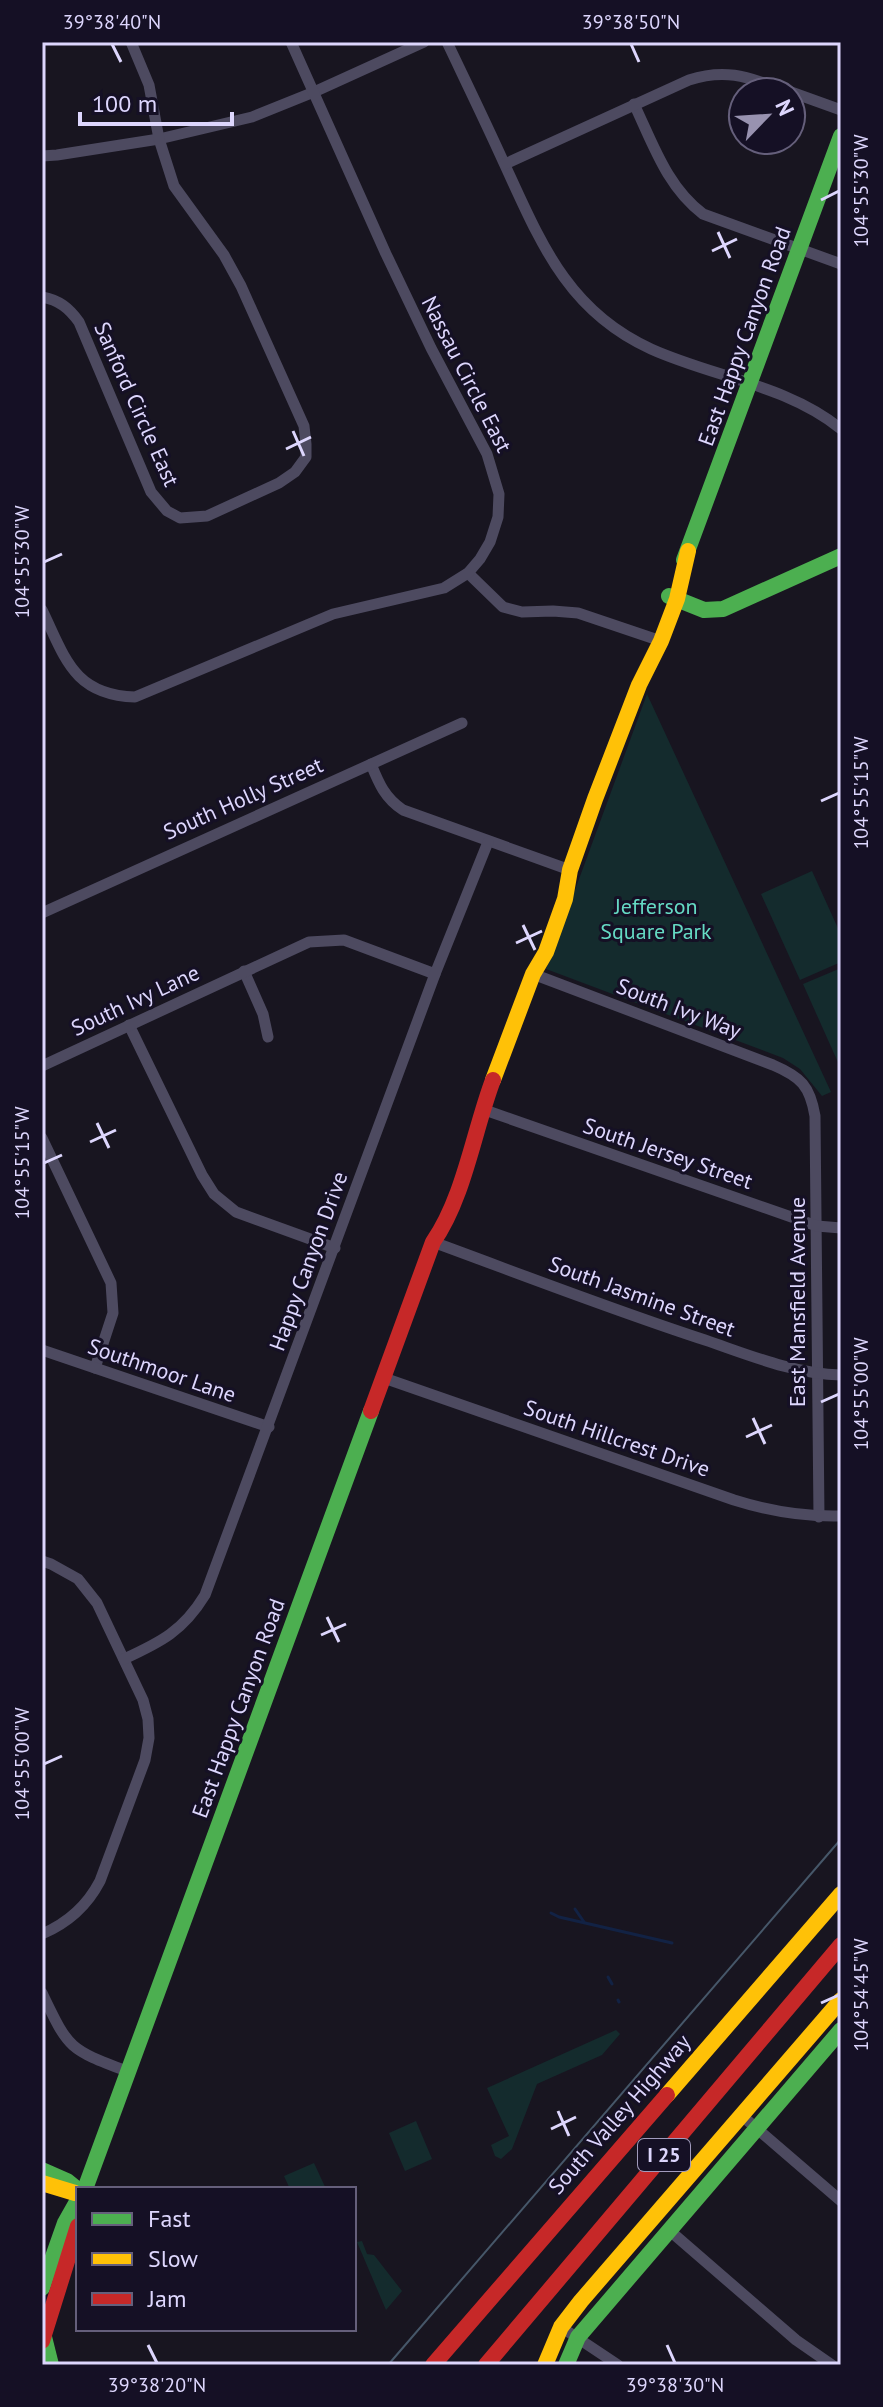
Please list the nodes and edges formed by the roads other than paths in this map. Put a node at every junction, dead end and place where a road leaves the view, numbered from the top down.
1 (131, 42) edge
2 (291, 42) edge
3 (424, 42) edge
4 (447, 42) edge
5 (743, 76) edge
6 (314, 92) junction
7 (807, 98) edge
8 (634, 104) junction
9 (841, 110) edge
10 (841, 136) edge
11 (159, 139) junction
12 (42, 156) edge
13 (505, 164) junction
14 (800, 248) junction
15 (841, 264) edge
16 (42, 297) edge
17 (750, 383) junction
18 (841, 429) edge
19 (841, 556) edge
20 (468, 573) junction
21 (672, 597) junction
22 (42, 610) edge
23 (656, 639) junction
24 (462, 723) dead end
25 (371, 764) junction
26 (488, 842) junction
27 (570, 870) junction
28 (42, 913) edge
29 (244, 971) junction
30 (435, 974) junction
31 (533, 974) junction
32 (129, 1025) junction
33 (268, 1037) dead end
34 (42, 1066) edge
35 (807, 1088) joint
36 (482, 1109) junction
37 (42, 1138) edge
38 (817, 1226) junction
39 (841, 1228) edge
40 (433, 1242) junction
41 (335, 1248) junction
42 (42, 1350) edge
43 (95, 1368) junction
44 (818, 1374) junction
45 (841, 1375) edge
46 (384, 1378) junction
47 (269, 1427) junction
48 (841, 1516) edge
49 (819, 1517) junction
50 (42, 1561) edge
51 (124, 1659) junction
52 (841, 1894) edge
53 (42, 1934) edge
54 (841, 1945) edge
55 (42, 1993) edge
56 (841, 2000) edge
57 (841, 2030) edge
58 (127, 2071) junction
59 (740, 2114) junction
60 (756, 2128) junction
61 (42, 2170) edge
62 (42, 2183) edge
63 (86, 2187) edge
64 (76, 2190) edge
65 (76, 2192) edge
66 (841, 2201) edge
67 (76, 2204) edge
68 (669, 2230) junction
69 (76, 2232) edge
70 (42, 2288) edge
71 (561, 2327) junction
72 (578, 2337) junction
73 (43, 2339) edge
74 (51, 2365) edge
75 (433, 2365) edge
76 (486, 2365) edge
77 (545, 2365) edge
78 (566, 2365) edge
79 (618, 2365) edge
80 (832, 2365) edge

1 - 11 street, Sanford Circle East
2 - 6 street, Nassau Circle East
3 - 6 street
4 - 13 street
5 - 8 street
6 - 11 street
6 - 20 street, Nassau Circle East
7 - 9 street
8 - 13 street
8 - 14 street
10 - 14 main road, East Happy Canyon Road
11 - 12 street
11 - 16 street, Sanford Circle East
13 - 17 street
14 - 15 street
14 - 17 main road, East Happy Canyon Road
17 - 18 street
17 - 21 main road, East Happy Canyon Road
19 - 21 main road
20 - 22 street
20 - 23 street
21 - 23 main road, East Happy Canyon Road
23 - 27 main road, East Happy Canyon Road
24 - 25 street, South Holly Street
25 - 26 street
25 - 28 street, South Holly Street
26 - 27 street
26 - 30 street, Happy Canyon Drive
27 - 31 main road, East Happy Canyon Road
29 - 30 street, South Ivy Lane
29 - 32 street, South Ivy Lane
29 - 33 street
30 - 41 street, Happy Canyon Drive
31 - 35 street, South Ivy Way
31 - 36 main road, East Happy Canyon Road
32 - 34 street, South Ivy Lane
32 - 41 street
35 - 38 street, East Mansfield Avenue
36 - 38 street, South Jersey Street
36 - 40 main road, East Happy Canyon Road
37 - 43 street
38 - 39 street, South Jersey Street
38 - 44 street, East Mansfield Avenue
40 - 44 street, South Jasmine Street
40 - 46 main road, East Happy Canyon Road
41 - 47 street, Happy Canyon Drive
42 - 43 street, Southmoor Lane
43 - 47 street, Southmoor Lane
44 - 45 street, South Jasmine Street
44 - 49 street, East Mansfield Avenue
46 - 49 street, South Hillcrest Drive
46 - 58 main road, East Happy Canyon Road
47 - 51 street, Happy Canyon Drive
48 - 49 street, South Hillcrest Drive
50 - 51 street
51 - 53 street
52 - 75 main road, South Valley Highway / I 25
54 - 76 main road, I 25
55 - 58 street
56 - 59 main road
57 - 60 main road
58 - 63 main road, East Happy Canyon Road
59 - 60 street
59 - 71 main road
60 - 66 street
60 - 68 main road
61 - 64 main road
62 - 65 main road
67 - 70 main road
68 - 72 main road
68 - 80 street
69 - 73 main road
71 - 72 street
71 - 77 main road
72 - 78 main road
72 - 79 street
73 - 74 main road

